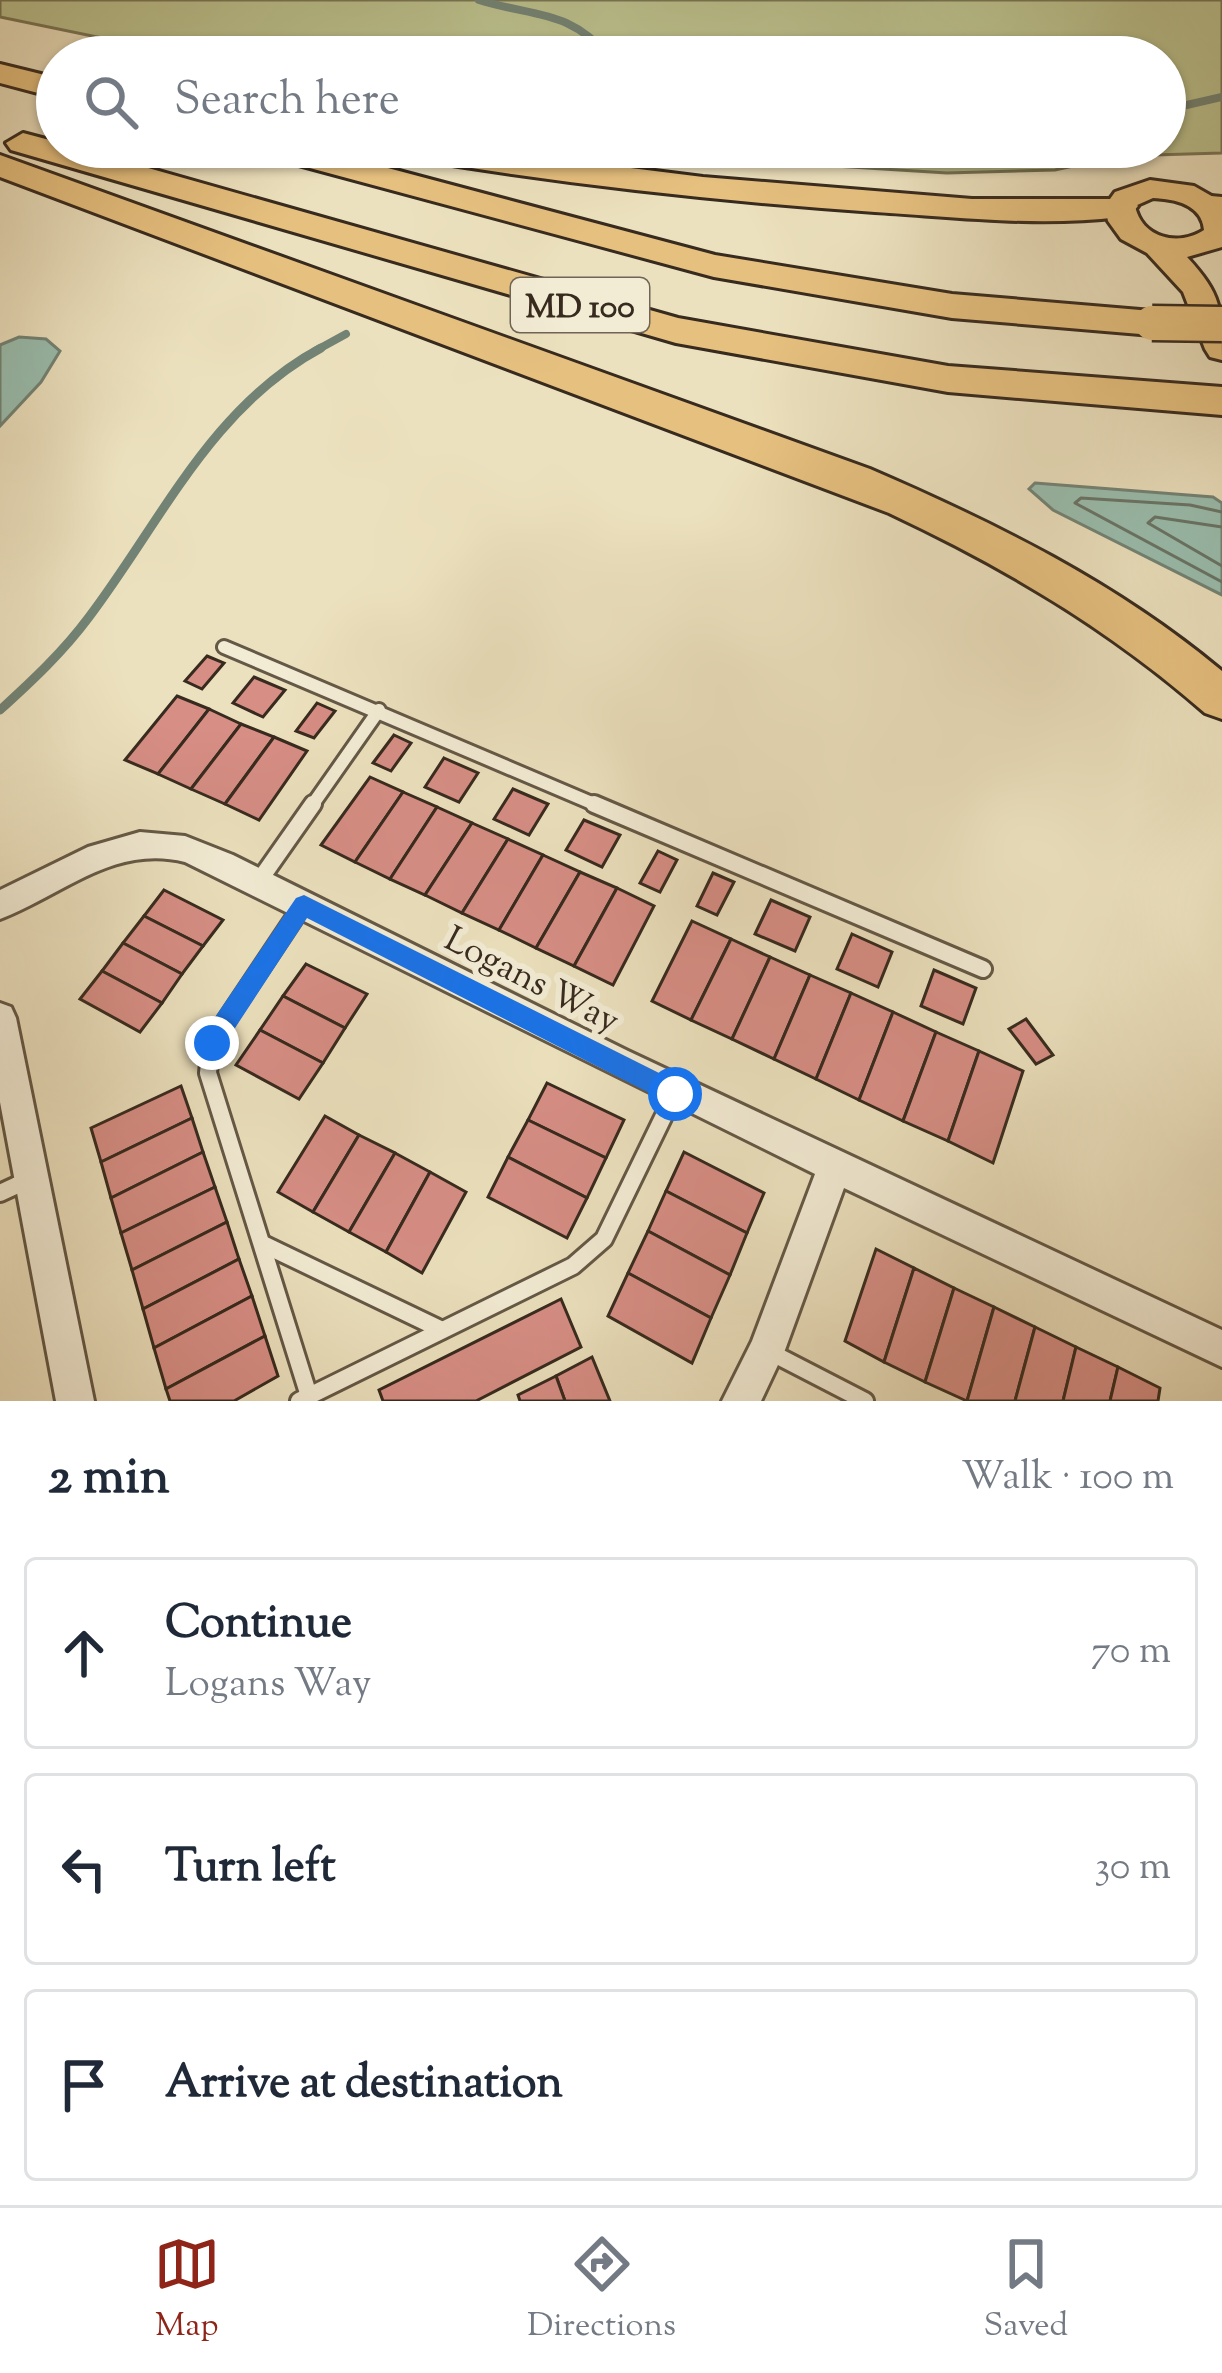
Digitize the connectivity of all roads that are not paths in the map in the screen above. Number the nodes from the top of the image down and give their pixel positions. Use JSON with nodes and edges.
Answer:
{"nodes":[{"id":1,"x":0,"y":68,"type":"edge"},
{"id":2,"x":36,"y":73,"type":"edge"},
{"id":3,"x":36,"y":81,"type":"edge"},
{"id":4,"x":0,"y":136,"type":"edge"},
{"id":5,"x":36,"y":146,"type":"edge"},
{"id":6,"x":0,"y":165,"type":"edge"},
{"id":7,"x":112,"y":168,"type":"edge"},
{"id":8,"x":348,"y":168,"type":"edge"},
{"id":9,"x":542,"y":168,"type":"edge"},
{"id":10,"x":1120,"y":206,"type":"junction"},
{"id":11,"x":1216,"y":207,"type":"edge"},
{"id":12,"x":1156,"y":244,"type":"junction"},
{"id":13,"x":1198,"y":247,"type":"junction"},
{"id":14,"x":1198,"y":288,"type":"junction"},
{"id":15,"x":1222,"y":324,"type":"edge"},
{"id":16,"x":1222,"y":349,"type":"edge"},
{"id":17,"x":1222,"y":401,"type":"edge"},
{"id":18,"x":224,"y":647,"type":"dead end"},
{"id":19,"x":1222,"y":699,"type":"edge"},
{"id":20,"x":379,"y":710,"type":"junction"},
{"id":21,"x":259,"y":881,"type":"junction"},
{"id":22,"x":0,"y":905,"type":"edge"},
{"id":23,"x":304,"y":905,"type":"junction"},
{"id":24,"x":983,"y":969,"type":"dead end"},
{"id":25,"x":0,"y":1018,"type":"edge"},
{"id":26,"x":675,"y":1094,"type":"junction"},
{"id":27,"x":836,"y":1163,"type":"junction"},
{"id":28,"x":16,"y":1185,"type":"edge"},
{"id":29,"x":265,"y":1245,"type":"junction"},
{"id":30,"x":442,"y":1330,"type":"junction"},
{"id":31,"x":1222,"y":1349,"type":"edge"},
{"id":32,"x":767,"y":1350,"type":"junction"},
{"id":33,"x":304,"y":1399,"type":"edge"},
{"id":34,"x":75,"y":1401,"type":"edge"},
{"id":35,"x":740,"y":1401,"type":"edge"},
{"id":36,"x":865,"y":1401,"type":"edge"}],
"edges":[{"from":1,"to":2,"type":"highway"},
{"from":1,"to":3,"type":"highway"},
{"from":4,"to":5,"type":"highway","number":"MD 100"},
{"from":6,"to":19,"type":"highway"},
{"from":7,"to":17,"type":"highway","number":"MD 100"},
{"from":8,"to":15,"type":"highway","number":"MD 100","bridge":true},
{"from":9,"to":10,"type":"highway"},
{"from":10,"to":11,"type":"main road"},
{"from":10,"to":12,"type":"main road"},
{"from":11,"to":13,"type":"main road"},
{"from":12,"to":13,"type":"main road"},
{"from":12,"to":14,"type":"main road"},
{"from":13,"to":14,"type":"main road"},
{"from":14,"to":16,"type":"main road"},
{"from":18,"to":20,"type":"lane"},
{"from":20,"to":21,"type":"lane"},
{"from":20,"to":24,"type":"lane"},
{"from":21,"to":22,"type":"street","name":"Logans Way"},
{"from":21,"to":23,"type":"street","name":"Logans Way"},
{"from":23,"to":26,"type":"street","name":"Logans Way"},
{"from":23,"to":29,"type":"lane"},
{"from":25,"to":28,"type":"street"},
{"from":26,"to":27,"type":"street","name":"Logans Way"},
{"from":26,"to":30,"type":"lane"},
{"from":27,"to":31,"type":"street","name":"Logans Way"},
{"from":27,"to":32,"type":"street"},
{"from":28,"to":34,"type":"street"},
{"from":29,"to":30,"type":"lane"},
{"from":29,"to":33,"type":"lane"},
{"from":30,"to":33,"type":"lane"},
{"from":32,"to":35,"type":"street"},
{"from":32,"to":36,"type":"lane"}]}
